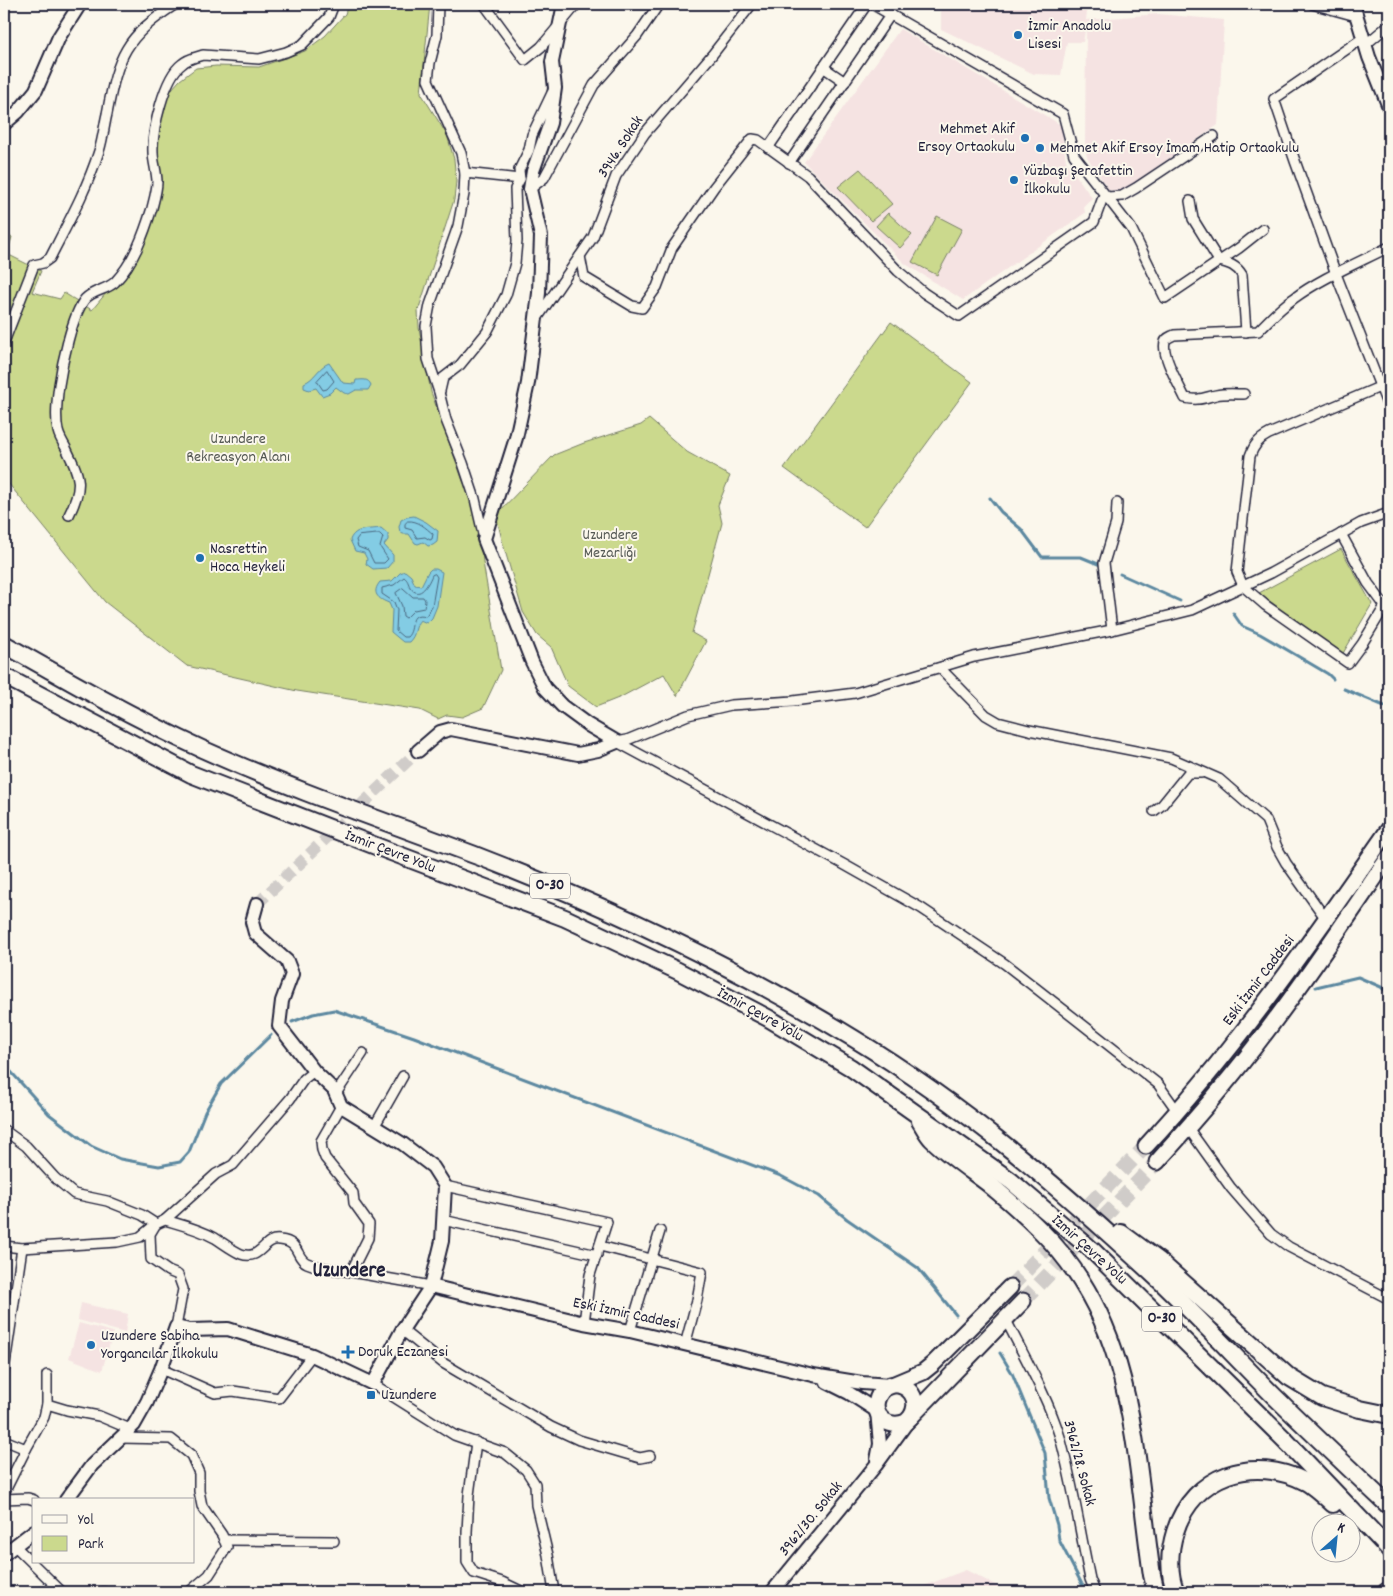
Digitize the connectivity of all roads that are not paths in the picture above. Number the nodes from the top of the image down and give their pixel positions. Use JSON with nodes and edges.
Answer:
{"nodes":[{"id":1,"x":80,"y":4,"type":"edge"},
{"id":2,"x":176,"y":4,"type":"edge"},
{"id":3,"x":334,"y":4,"type":"edge"},
{"id":4,"x":438,"y":4,"type":"edge"},
{"id":5,"x":484,"y":4,"type":"edge"},
{"id":6,"x":564,"y":4,"type":"edge"},
{"id":7,"x":577,"y":4,"type":"edge"},
{"id":8,"x":660,"y":4,"type":"edge"},
{"id":9,"x":752,"y":4,"type":"edge"},
{"id":10,"x":867,"y":4,"type":"edge"},
{"id":11,"x":872,"y":4,"type":"edge"},
{"id":12,"x":1312,"y":4,"type":"edge"},
{"id":13,"x":1354,"y":10,"type":"edge"},
{"id":14,"x":891,"y":14,"type":"junction"},
{"id":15,"x":1389,"y":25,"type":"edge"},
{"id":16,"x":559,"y":26,"type":"junction"},
{"id":17,"x":1364,"y":42,"type":"junction"},
{"id":18,"x":824,"y":67,"type":"junction"},
{"id":19,"x":845,"y":82,"type":"junction"},
{"id":20,"x":555,"y":88,"type":"junction"},
{"id":21,"x":1389,"y":107,"type":"edge"},
{"id":22,"x":4,"y":124,"type":"edge"},
{"id":23,"x":1214,"y":136,"type":"dead end"},
{"id":24,"x":768,"y":148,"type":"junction"},
{"id":25,"x":789,"y":163,"type":"junction"},
{"id":26,"x":465,"y":173,"type":"junction"},
{"id":27,"x":520,"y":179,"type":"junction"},
{"id":28,"x":530,"y":189,"type":"junction"},
{"id":29,"x":1107,"y":197,"type":"junction"},
{"id":30,"x":1190,"y":201,"type":"dead end"},
{"id":31,"x":1263,"y":229,"type":"dead end"},
{"id":32,"x":1389,"y":247,"type":"edge"},
{"id":33,"x":580,"y":256,"type":"junction"},
{"id":34,"x":1219,"y":261,"type":"junction"},
{"id":35,"x":1336,"y":274,"type":"junction"},
{"id":36,"x":536,"y":319,"type":"junction"},
{"id":37,"x":1246,"y":332,"type":"junction"},
{"id":38,"x":4,"y":342,"type":"edge"},
{"id":39,"x":1386,"y":385,"type":"edge"},
{"id":40,"x":439,"y":392,"type":"junction"},
{"id":41,"x":1244,"y":394,"type":"dead end"},
{"id":42,"x":1389,"y":409,"type":"edge"},
{"id":43,"x":1116,"y":503,"type":"dead end"},
{"id":44,"x":1389,"y":513,"type":"edge"},
{"id":45,"x":69,"y":515,"type":"dead end"},
{"id":46,"x":1341,"y":534,"type":"junction"},
{"id":47,"x":484,"y":539,"type":"junction"},
{"id":48,"x":1243,"y":586,"type":"junction"},
{"id":49,"x":1387,"y":605,"type":"edge"},
{"id":50,"x":1112,"y":630,"type":"junction"},
{"id":51,"x":4,"y":644,"type":"edge"},
{"id":52,"x":940,"y":668,"type":"junction"},
{"id":53,"x":4,"y":676,"type":"edge"},
{"id":54,"x":617,"y":742,"type":"junction"},
{"id":55,"x":418,"y":751,"type":"tunnel mouth"},
{"id":56,"x":1204,"y":773,"type":"junction"},
{"id":57,"x":1154,"y":812,"type":"dead end"},
{"id":58,"x":1389,"y":829,"type":"edge"},
{"id":59,"x":1389,"y":857,"type":"edge"},
{"id":60,"x":257,"y":904,"type":"tunnel mouth"},
{"id":61,"x":1326,"y":919,"type":"junction"},
{"id":62,"x":363,"y":1053,"type":"dead end"},
{"id":63,"x":314,"y":1072,"type":"junction"},
{"id":64,"x":403,"y":1076,"type":"dead end"},
{"id":65,"x":338,"y":1101,"type":"junction"},
{"id":66,"x":914,"y":1112,"type":"junction"},
{"id":67,"x":1178,"y":1112,"type":"junction"},
{"id":68,"x":374,"y":1127,"type":"junction"},
{"id":69,"x":1188,"y":1128,"type":"junction"},
{"id":70,"x":4,"y":1130,"type":"edge"},
{"id":71,"x":1146,"y":1146,"type":"tunnel mouth"},
{"id":72,"x":1157,"y":1162,"type":"tunnel mouth"},
{"id":73,"x":444,"y":1186,"type":"junction"},
{"id":74,"x":1062,"y":1192,"type":"junction"},
{"id":75,"x":443,"y":1220,"type":"junction"},
{"id":76,"x":160,"y":1222,"type":"junction"},
{"id":77,"x":660,"y":1231,"type":"dead end"},
{"id":78,"x":4,"y":1246,"type":"edge"},
{"id":79,"x":22,"y":1248,"type":"junction"},
{"id":80,"x":598,"y":1250,"type":"junction"},
{"id":81,"x":652,"y":1259,"type":"junction"},
{"id":82,"x":350,"y":1272,"type":"junction"},
{"id":83,"x":431,"y":1286,"type":"junction"},
{"id":84,"x":1010,"y":1287,"type":"tunnel mouth"},
{"id":85,"x":1389,"y":1299,"type":"edge"},
{"id":86,"x":1023,"y":1301,"type":"tunnel mouth"},
{"id":87,"x":1006,"y":1320,"type":"junction"},
{"id":88,"x":7,"y":1323,"type":"edge"},
{"id":89,"x":584,"y":1323,"type":"junction"},
{"id":90,"x":176,"y":1327,"type":"junction"},
{"id":91,"x":402,"y":1330,"type":"junction"},
{"id":92,"x":630,"y":1331,"type":"junction"},
{"id":93,"x":685,"y":1345,"type":"junction"},
{"id":94,"x":312,"y":1355,"type":"junction"},
{"id":95,"x":161,"y":1370,"type":"junction"},
{"id":96,"x":4,"y":1371,"type":"edge"},
{"id":97,"x":47,"y":1375,"type":"dead end"},
{"id":98,"x":813,"y":1376,"type":"junction"},
{"id":99,"x":374,"y":1384,"type":"junction"},
{"id":100,"x":890,"y":1385,"type":"junction"},
{"id":101,"x":47,"y":1404,"type":"junction"},
{"id":102,"x":877,"y":1411,"type":"junction"},
{"id":103,"x":1389,"y":1415,"type":"edge"},
{"id":104,"x":911,"y":1417,"type":"junction"},
{"id":105,"x":125,"y":1434,"type":"junction"},
{"id":106,"x":4,"y":1440,"type":"edge"},
{"id":107,"x":476,"y":1442,"type":"junction"},
{"id":108,"x":26,"y":1449,"type":"junction"},
{"id":109,"x":650,"y":1456,"type":"dead end"},
{"id":110,"x":876,"y":1465,"type":"junction"},
{"id":111,"x":4,"y":1493,"type":"edge"},
{"id":112,"x":67,"y":1498,"type":"edge"},
{"id":113,"x":4,"y":1499,"type":"edge"},
{"id":114,"x":32,"y":1499,"type":"edge"},
{"id":115,"x":1389,"y":1506,"type":"edge"},
{"id":116,"x":32,"y":1533,"type":"edge"},
{"id":117,"x":224,"y":1540,"type":"junction"},
{"id":118,"x":334,"y":1541,"type":"dead end"},
{"id":119,"x":15,"y":1546,"type":"junction"},
{"id":120,"x":1389,"y":1549,"type":"edge"},
{"id":121,"x":4,"y":1554,"type":"edge"},
{"id":122,"x":1389,"y":1555,"type":"edge"},
{"id":123,"x":32,"y":1563,"type":"edge"},
{"id":124,"x":33,"y":1564,"type":"edge"},
{"id":125,"x":1389,"y":1590,"type":"edge"},
{"id":126,"x":189,"y":1591,"type":"edge"},
{"id":127,"x":62,"y":1592,"type":"edge"},
{"id":128,"x":523,"y":1592,"type":"edge"},
{"id":129,"x":554,"y":1592,"type":"edge"},
{"id":130,"x":772,"y":1592,"type":"edge"},
{"id":131,"x":1096,"y":1592,"type":"edge"},
{"id":132,"x":1156,"y":1592,"type":"edge"},
{"id":133,"x":1176,"y":1592,"type":"edge"},
{"id":134,"x":1386,"y":1592,"type":"edge"}],
"edges":[{"from":1,"to":22,"type":"street"},
{"from":2,"to":38,"type":"street"},
{"from":3,"to":45,"type":"street"},
{"from":4,"to":26,"type":"street"},
{"from":5,"to":16,"type":"street"},
{"from":6,"to":16,"type":"street"},
{"from":7,"to":16,"type":"street"},
{"from":8,"to":28,"type":"street"},
{"from":9,"to":33,"type":"street","name":"3946. Sokak"},
{"from":10,"to":18,"type":"street"},
{"from":11,"to":14,"type":"street"},
{"from":12,"to":13,"type":"street"},
{"from":13,"to":17,"type":"street"},
{"from":14,"to":19,"type":"street"},
{"from":14,"to":29,"type":"street"},
{"from":15,"to":17,"type":"street"},
{"from":16,"to":20,"type":"street"},
{"from":17,"to":21,"type":"street"},
{"from":17,"to":35,"type":"street"},
{"from":18,"to":19,"type":"street"},
{"from":18,"to":24,"type":"street"},
{"from":19,"to":25,"type":"street"},
{"from":20,"to":27,"type":"street"},
{"from":20,"to":28,"type":"street"},
{"from":23,"to":29,"type":"street"},
{"from":24,"to":25,"type":"street"},
{"from":24,"to":33,"type":"street"},
{"from":25,"to":29,"type":"street"},
{"from":26,"to":27,"type":"street"},
{"from":26,"to":40,"type":"street"},
{"from":27,"to":40,"type":"street"},
{"from":28,"to":36,"type":"street"},
{"from":29,"to":34,"type":"street"},
{"from":30,"to":34,"type":"street"},
{"from":31,"to":34,"type":"street"},
{"from":32,"to":35,"type":"street"},
{"from":33,"to":36,"type":"street","name":"3946. Sokak"},
{"from":34,"to":37,"type":"street"},
{"from":35,"to":37,"type":"street"},
{"from":35,"to":39,"type":"street"},
{"from":36,"to":47,"type":"street"},
{"from":37,"to":41,"type":"street"},
{"from":39,"to":42,"type":"street"},
{"from":39,"to":48,"type":"street"},
{"from":40,"to":47,"type":"street"},
{"from":43,"to":50,"type":"street"},
{"from":44,"to":46,"type":"street"},
{"from":46,"to":48,"type":"street"},
{"from":46,"to":49,"type":"street"},
{"from":47,"to":54,"type":"street"},
{"from":48,"to":49,"type":"street"},
{"from":48,"to":50,"type":"street"},
{"from":50,"to":52,"type":"street"},
{"from":51,"to":74,"type":"highway","name":"İzmir Çevre Yolu","number":"O-30"},
{"from":52,"to":54,"type":"street"},
{"from":52,"to":56,"type":"street"},
{"from":53,"to":66,"type":"highway","name":"İzmir Çevre Yolu","number":"O-30"},
{"from":54,"to":55,"type":"street"},
{"from":54,"to":67,"type":"street"},
{"from":56,"to":57,"type":"street"},
{"from":56,"to":61,"type":"street"},
{"from":58,"to":61,"type":"main road","name":"Eski İzmir Caddesi"},
{"from":59,"to":69,"type":"main road"},
{"from":60,"to":63,"type":"street"},
{"from":61,"to":67,"type":"main road","name":"Eski İzmir Caddesi"},
{"from":62,"to":65,"type":"street"},
{"from":63,"to":65,"type":"street"},
{"from":63,"to":76,"type":"street"},
{"from":64,"to":68,"type":"street"},
{"from":65,"to":68,"type":"street"},
{"from":65,"to":82,"type":"street"},
{"from":66,"to":120,"type":"highway","name":"İzmir Çevre Yolu","number":"O-30"},
{"from":66,"to":132,"type":"highway"},
{"from":67,"to":71,"type":"main road","name":"Eski İzmir Caddesi"},
{"from":68,"to":73,"type":"street"},
{"from":69,"to":72,"type":"main road"},
{"from":69,"to":85,"type":"street"},
{"from":70,"to":76,"type":"street"},
{"from":73,"to":75,"type":"street"},
{"from":73,"to":80,"type":"street"},
{"from":74,"to":103,"type":"highway"},
{"from":74,"to":115,"type":"highway","name":"İzmir Çevre Yolu","number":"O-30"},
{"from":75,"to":80,"type":"street"},
{"from":75,"to":83,"type":"street"},
{"from":76,"to":79,"type":"street"},
{"from":76,"to":82,"type":"street"},
{"from":76,"to":90,"type":"street"},
{"from":77,"to":81,"type":"street"},
{"from":78,"to":79,"type":"street"},
{"from":79,"to":88,"type":"street"},
{"from":80,"to":81,"type":"street"},
{"from":80,"to":89,"type":"street"},
{"from":81,"to":92,"type":"street"},
{"from":81,"to":93,"type":"street"},
{"from":82,"to":83,"type":"street"},
{"from":83,"to":89,"type":"street","name":"Eski İzmir Caddesi"},
{"from":83,"to":91,"type":"street"},
{"from":84,"to":100,"type":"main road"},
{"from":86,"to":87,"type":"main road"},
{"from":87,"to":104,"type":"main road"},
{"from":87,"to":131,"type":"street","name":"3962/28. Sokak"},
{"from":88,"to":96,"type":"street"},
{"from":89,"to":92,"type":"street","name":"Eski İzmir Caddesi"},
{"from":90,"to":94,"type":"street"},
{"from":90,"to":95,"type":"street"},
{"from":91,"to":99,"type":"street"},
{"from":91,"to":109,"type":"street"},
{"from":92,"to":93,"type":"street","name":"Eski İzmir Caddesi"},
{"from":93,"to":98,"type":"street","name":"Eski İzmir Caddesi"},
{"from":94,"to":95,"type":"street"},
{"from":94,"to":99,"type":"street"},
{"from":95,"to":105,"type":"street"},
{"from":97,"to":101,"type":"street"},
{"from":98,"to":100,"type":"street","name":"Eski İzmir Caddesi"},
{"from":98,"to":102,"type":"street","name":"Eski İzmir Caddesi"},
{"from":99,"to":107,"type":"street"},
{"from":100,"to":102,"type":"main road"},
{"from":100,"to":104,"type":"main road"},
{"from":101,"to":105,"type":"street"},
{"from":101,"to":108,"type":"street"},
{"from":102,"to":104,"type":"main road"},
{"from":102,"to":110,"type":"street"},
{"from":104,"to":110,"type":"street","name":"3962/30. Sokak"},
{"from":105,"to":112,"type":"street"},
{"from":105,"to":117,"type":"street"},
{"from":106,"to":108,"type":"street"},
{"from":107,"to":128,"type":"street"},
{"from":107,"to":129,"type":"street"},
{"from":108,"to":111,"type":"street"},
{"from":110,"to":130,"type":"street","name":"3962/30. Sokak"},
{"from":113,"to":114,"type":"street"},
{"from":116,"to":119,"type":"street"},
{"from":117,"to":118,"type":"street"},
{"from":117,"to":126,"type":"street"},
{"from":119,"to":121,"type":"street"},
{"from":119,"to":123,"type":"street"},
{"from":122,"to":133,"type":"highway"},
{"from":124,"to":127,"type":"street"},
{"from":125,"to":134,"type":"highway"}]}
